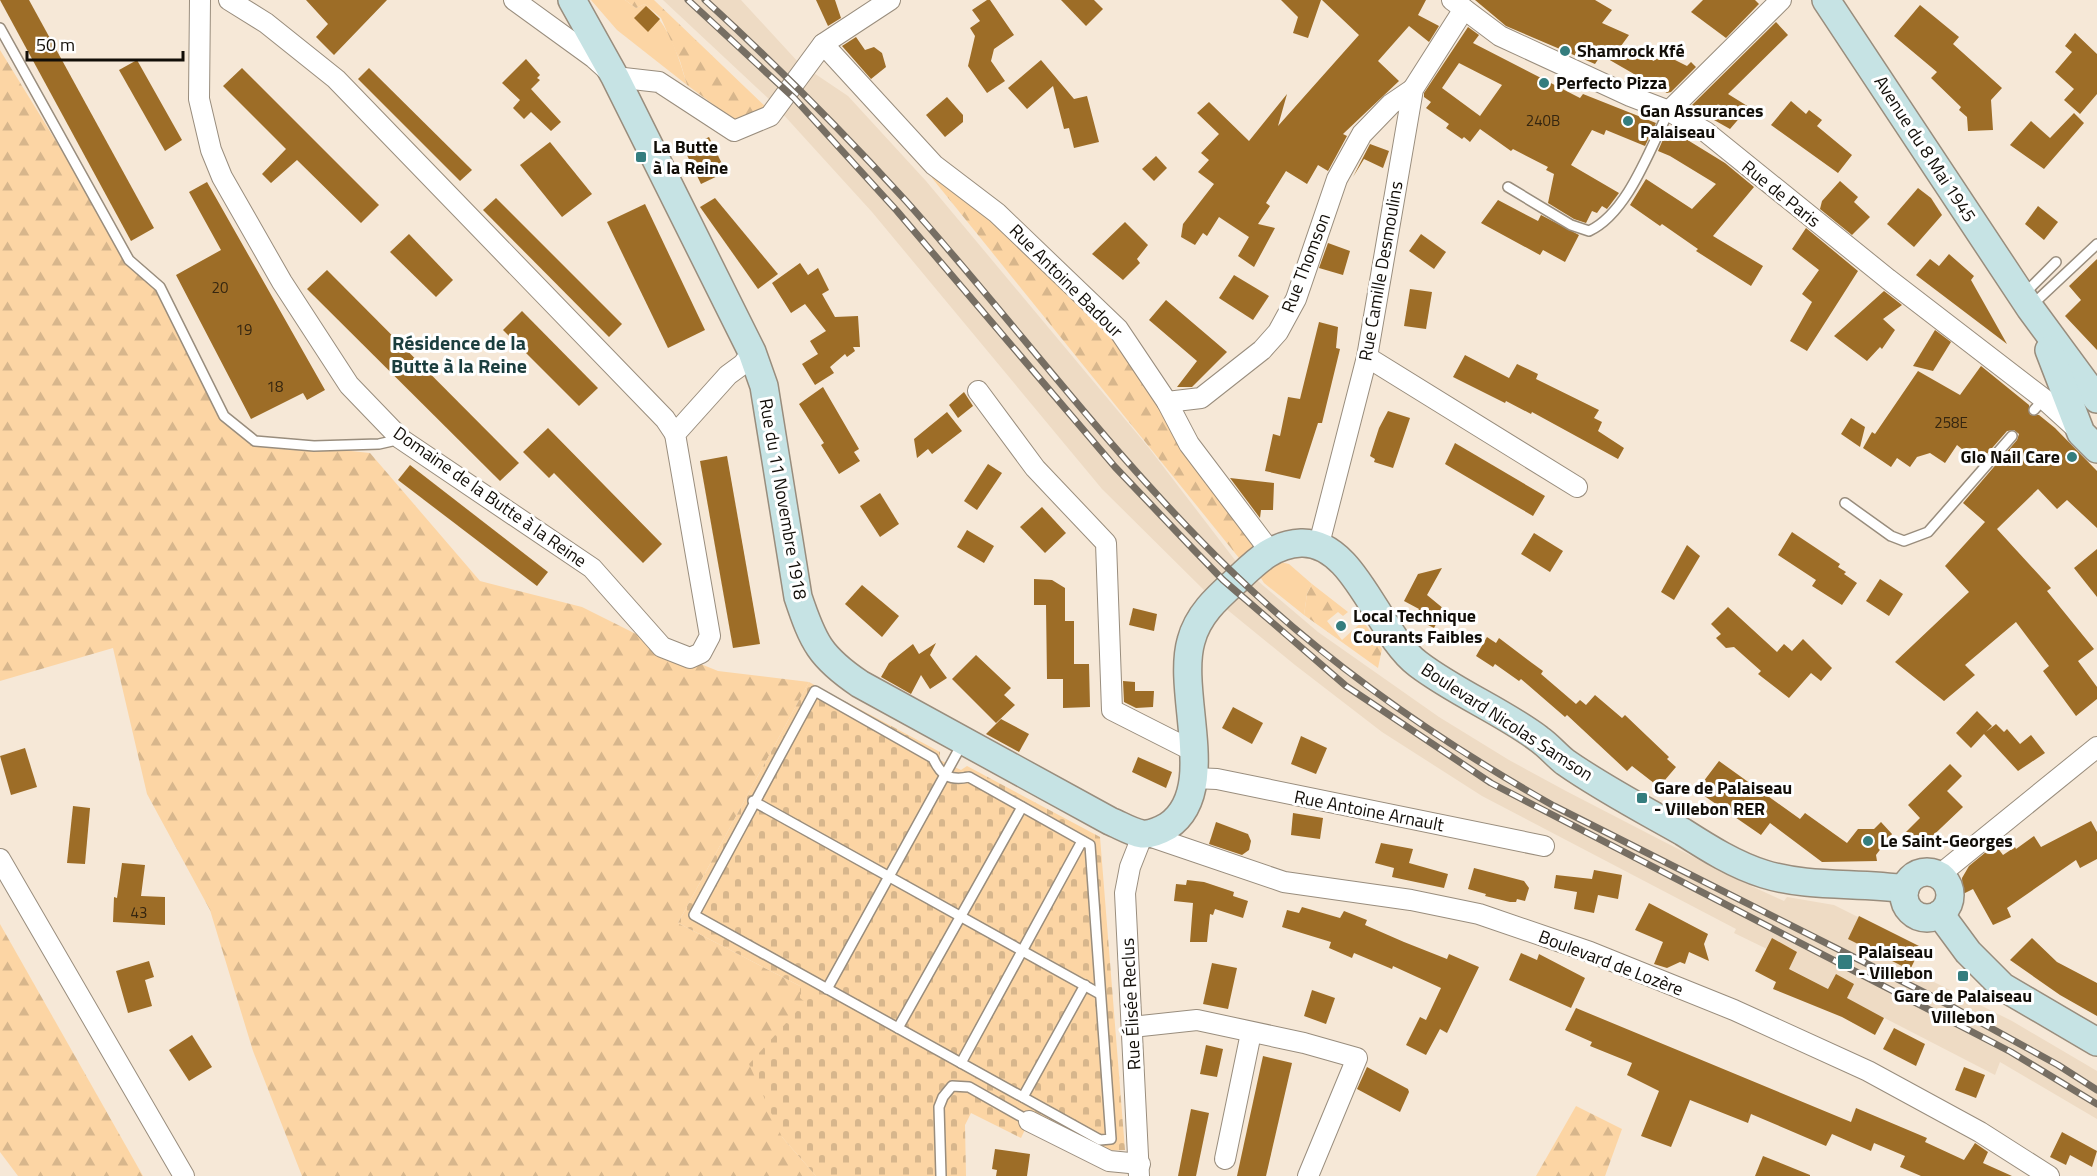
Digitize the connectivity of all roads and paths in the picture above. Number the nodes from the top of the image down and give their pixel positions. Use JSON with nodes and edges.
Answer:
{"nodes":[{"id":1,"x":200,"y":0,"type":"edge"},
{"id":2,"x":229,"y":0,"type":"edge"},
{"id":3,"x":514,"y":0,"type":"edge"},
{"id":4,"x":572,"y":0,"type":"edge"},
{"id":5,"x":1781,"y":0,"type":"edge"},
{"id":6,"x":1826,"y":0,"type":"edge"},
{"id":7,"x":878,"y":3,"type":"edge"},
{"id":8,"x":1458,"y":4,"type":"edge"},
{"id":9,"x":0,"y":28,"type":"edge"},
{"id":10,"x":823,"y":44,"type":"junction"},
{"id":11,"x":615,"y":77,"type":"junction"},
{"id":12,"x":1413,"y":89,"type":"junction"},
{"id":13,"x":1669,"y":111,"type":"junction"},
{"id":14,"x":1508,"y":187,"type":"dead end"},
{"id":15,"x":2097,"y":244,"type":"edge"},
{"id":16,"x":2056,"y":262,"type":"dead end"},
{"id":17,"x":2028,"y":305,"type":"junction"},
{"id":18,"x":752,"y":352,"type":"junction"},
{"id":19,"x":1367,"y":357,"type":"junction"},
{"id":20,"x":978,"y":391,"type":"dead end"},
{"id":21,"x":2096,"y":395,"type":"edge"},
{"id":22,"x":1167,"y":402,"type":"junction"},
{"id":23,"x":675,"y":434,"type":"junction"},
{"id":24,"x":2012,"y":436,"type":"dead end"},
{"id":25,"x":401,"y":440,"type":"junction"},
{"id":26,"x":2089,"y":441,"type":"edge"},
{"id":27,"x":1577,"y":487,"type":"dead end"},
{"id":28,"x":1845,"y":503,"type":"dead end"},
{"id":29,"x":1319,"y":544,"type":"junction"},
{"id":30,"x":1270,"y":551,"type":"junction"},
{"id":31,"x":963,"y":742,"type":"junction"},
{"id":32,"x":2097,"y":747,"type":"edge"},
{"id":33,"x":1193,"y":751,"type":"junction"},
{"id":34,"x":945,"y":776,"type":"junction"},
{"id":35,"x":1194,"y":778,"type":"junction"},
{"id":36,"x":753,"y":801,"type":"junction"},
{"id":37,"x":1022,"y":807,"type":"junction"},
{"id":38,"x":1143,"y":834,"type":"junction"},
{"id":39,"x":1082,"y":841,"type":"junction"},
{"id":40,"x":1544,"y":846,"type":"dead end"},
{"id":41,"x":0,"y":859,"type":"edge"},
{"id":42,"x":1938,"y":876,"type":"junction"},
{"id":43,"x":890,"y":877,"type":"junction"},
{"id":44,"x":1905,"y":889,"type":"junction"},
{"id":45,"x":1940,"y":914,"type":"junction"},
{"id":46,"x":961,"y":916,"type":"junction"},
{"id":47,"x":1023,"y":950,"type":"junction"},
{"id":48,"x":1085,"y":985,"type":"junction"},
{"id":49,"x":827,"y":989,"type":"junction"},
{"id":50,"x":1100,"y":993,"type":"junction"},
{"id":51,"x":1132,"y":1027,"type":"junction"},
{"id":52,"x":898,"y":1028,"type":"junction"},
{"id":53,"x":1251,"y":1033,"type":"junction"},
{"id":54,"x":2097,"y":1042,"type":"edge"},
{"id":55,"x":961,"y":1063,"type":"junction"},
{"id":56,"x":1023,"y":1097,"type":"junction"},
{"id":57,"x":1029,"y":1121,"type":"joint"},
{"id":58,"x":1225,"y":1159,"type":"dead end"},
{"id":59,"x":1139,"y":1170,"type":"edge"},
{"id":60,"x":184,"y":1176,"type":"edge"},
{"id":61,"x":940,"y":1176,"type":"edge"},
{"id":62,"x":1308,"y":1176,"type":"edge"},
{"id":63,"x":2049,"y":1176,"type":"edge"}],
"edges":[{"from":1,"to":25,"type":"street","name":"Domaine de la Butte à la Reine"},
{"from":2,"to":23,"type":"street","name":"Domaine de la Butte à la Reine"},
{"from":3,"to":11,"type":"street"},
{"from":4,"to":11,"type":"street","name":"Rue du 11 Novembre 1918"},
{"from":5,"to":13,"type":"street"},
{"from":6,"to":17,"type":"street","name":"Avenue du 8 Mai 1945"},
{"from":7,"to":10,"type":"street"},
{"from":8,"to":12,"type":"street","name":"Rue Camille Desmoulins"},
{"from":8,"to":13,"type":"street","name":"Rue de Paris"},
{"from":9,"to":25,"type":"lane"},
{"from":10,"to":11,"type":"street"},
{"from":10,"to":22,"type":"street","name":"Rue Antoine Badour"},
{"from":11,"to":18,"type":"street","name":"Rue du 11 Novembre 1918"},
{"from":12,"to":19,"type":"street","name":"Rue Camille Desmoulins"},
{"from":12,"to":22,"type":"street","name":"Rue Thomson"},
{"from":13,"to":14,"type":"lane"},
{"from":13,"to":26,"type":"street","name":"Rue de Paris"},
{"from":15,"to":17,"type":"lane"},
{"from":16,"to":17,"type":"lane"},
{"from":17,"to":21,"type":"street"},
{"from":17,"to":26,"type":"street","name":"Rue de Paris"},
{"from":18,"to":23,"type":"street"},
{"from":18,"to":31,"type":"street","name":"Rue du 11 Novembre 1918"},
{"from":19,"to":27,"type":"street"},
{"from":19,"to":29,"type":"street","name":"Rue Camille Desmoulins"},
{"from":20,"to":33,"type":"street"},
{"from":22,"to":30,"type":"street","name":"Rue Antoine Badour"},
{"from":23,"to":25,"type":"street","name":"Domaine de la Butte à la Reine"},
{"from":24,"to":28,"type":"lane"},
{"from":29,"to":30,"type":"street"},
{"from":29,"to":44,"type":"street","name":"Boulevard Nicolas Samson"},
{"from":30,"to":33,"type":"street"},
{"from":31,"to":34,"type":"lane"},
{"from":31,"to":38,"type":"street","name":"Rue du 11 Novembre 1918"},
{"from":32,"to":42,"type":"street"},
{"from":33,"to":35,"type":"street"},
{"from":34,"to":36,"type":"lane"},
{"from":34,"to":37,"type":"lane"},
{"from":34,"to":43,"type":"lane"},
{"from":35,"to":38,"type":"street"},
{"from":35,"to":40,"type":"street","name":"Rue Antoine Arnault"},
{"from":36,"to":43,"type":"lane"},
{"from":36,"to":49,"type":"lane"},
{"from":37,"to":39,"type":"lane"},
{"from":37,"to":46,"type":"lane"},
{"from":38,"to":51,"type":"street","name":"Rue Élisée Reclus"},
{"from":38,"to":63,"type":"street","name":"Boulevard de Lozère"},
{"from":39,"to":47,"type":"lane"},
{"from":39,"to":50,"type":"lane"},
{"from":41,"to":60,"type":"street"},
{"from":42,"to":44,"type":"street"},
{"from":42,"to":45,"type":"street"},
{"from":43,"to":46,"type":"lane"},
{"from":43,"to":49,"type":"lane"},
{"from":44,"to":45,"type":"street"},
{"from":45,"to":54,"type":"street"},
{"from":46,"to":47,"type":"lane"},
{"from":46,"to":52,"type":"lane"},
{"from":47,"to":48,"type":"lane"},
{"from":47,"to":55,"type":"lane"},
{"from":48,"to":50,"type":"lane"},
{"from":48,"to":56,"type":"lane"},
{"from":49,"to":52,"type":"lane"},
{"from":50,"to":56,"type":"lane"},
{"from":51,"to":53,"type":"street"},
{"from":51,"to":59,"type":"street","name":"Rue Élisée Reclus"},
{"from":52,"to":55,"type":"lane"},
{"from":53,"to":58,"type":"street"},
{"from":53,"to":62,"type":"street"},
{"from":55,"to":56,"type":"lane"},
{"from":57,"to":59,"type":"street"},
{"from":57,"to":61,"type":"lane"}]}
